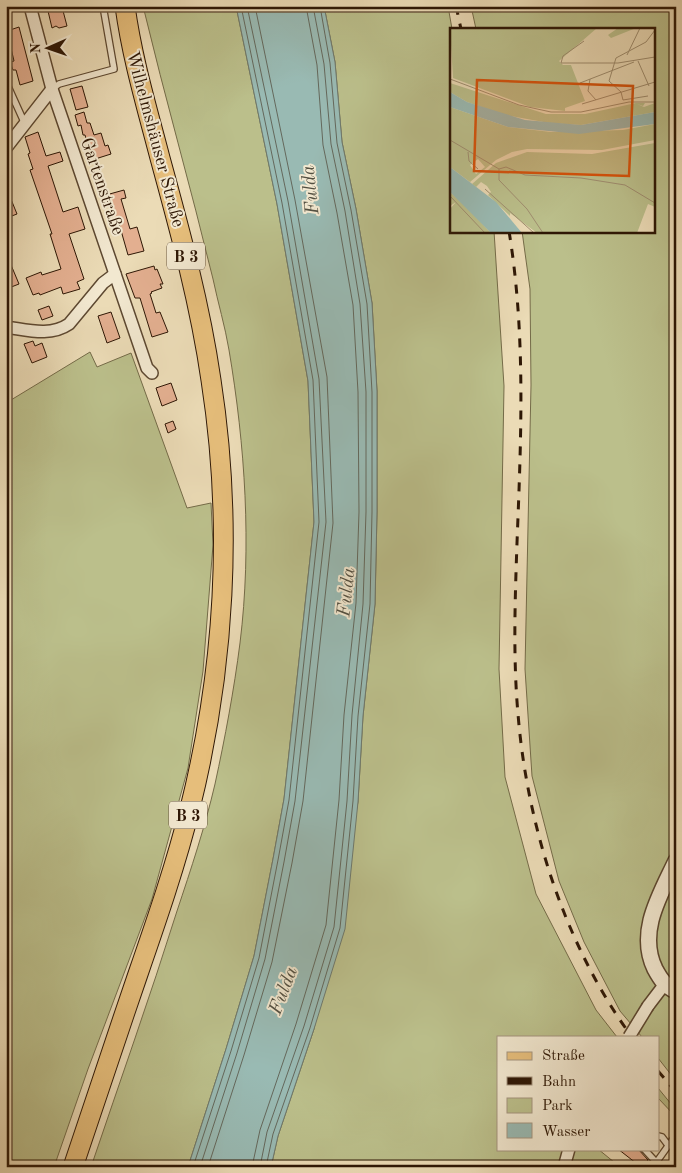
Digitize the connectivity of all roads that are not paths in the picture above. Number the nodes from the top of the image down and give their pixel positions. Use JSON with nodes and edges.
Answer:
{"nodes":[{"id":1,"x":30,"y":6,"type":"edge"},
{"id":2,"x":103,"y":6,"type":"edge"},
{"id":3,"x":125,"y":6,"type":"edge"},
{"id":4,"x":6,"y":82,"type":"edge"},
{"id":5,"x":52,"y":88,"type":"junction"},
{"id":6,"x":24,"y":124,"type":"junction"},
{"id":7,"x":6,"y":148,"type":"edge"},
{"id":8,"x":115,"y":274,"type":"junction"},
{"id":9,"x":6,"y":327,"type":"edge"},
{"id":10,"x":152,"y":373,"type":"dead end"},
{"id":11,"x":676,"y":862,"type":"edge"},
{"id":12,"x":670,"y":988,"type":"edge"},
{"id":13,"x":630,"y":1036,"type":"edge"},
{"id":14,"x":660,"y":1136,"type":"edge"},
{"id":15,"x":673,"y":1139,"type":"dead end"},
{"id":16,"x":668,"y":1145,"type":"junction"},
{"id":17,"x":569,"y":1150,"type":"edge"},
{"id":18,"x":645,"y":1150,"type":"edge"},
{"id":19,"x":654,"y":1164,"type":"edge"},
{"id":20,"x":73,"y":1167,"type":"edge"},
{"id":21,"x":564,"y":1167,"type":"edge"}],
"edges":[{"from":1,"to":5,"type":"street","name":"Gartenstraße"},
{"from":2,"to":5,"type":"lane","name":"Wilhelmshäuser Straße"},
{"from":3,"to":20,"type":"main road","name":"Wilhelmshäuser Straße","number":"B 3"},
{"from":4,"to":6,"type":"lane"},
{"from":5,"to":6,"type":"street"},
{"from":5,"to":8,"type":"street","name":"Gartenstraße"},
{"from":6,"to":7,"type":"street"},
{"from":8,"to":9,"type":"street"},
{"from":8,"to":10,"type":"street","name":"Gartenstraße"},
{"from":11,"to":12,"type":"street"},
{"from":12,"to":13,"type":"street","bridge":true},
{"from":14,"to":16,"type":"lane"},
{"from":15,"to":16,"type":"lane"},
{"from":16,"to":19,"type":"lane"},
{"from":17,"to":21,"type":"street"},
{"from":18,"to":19,"type":"lane"}]}
